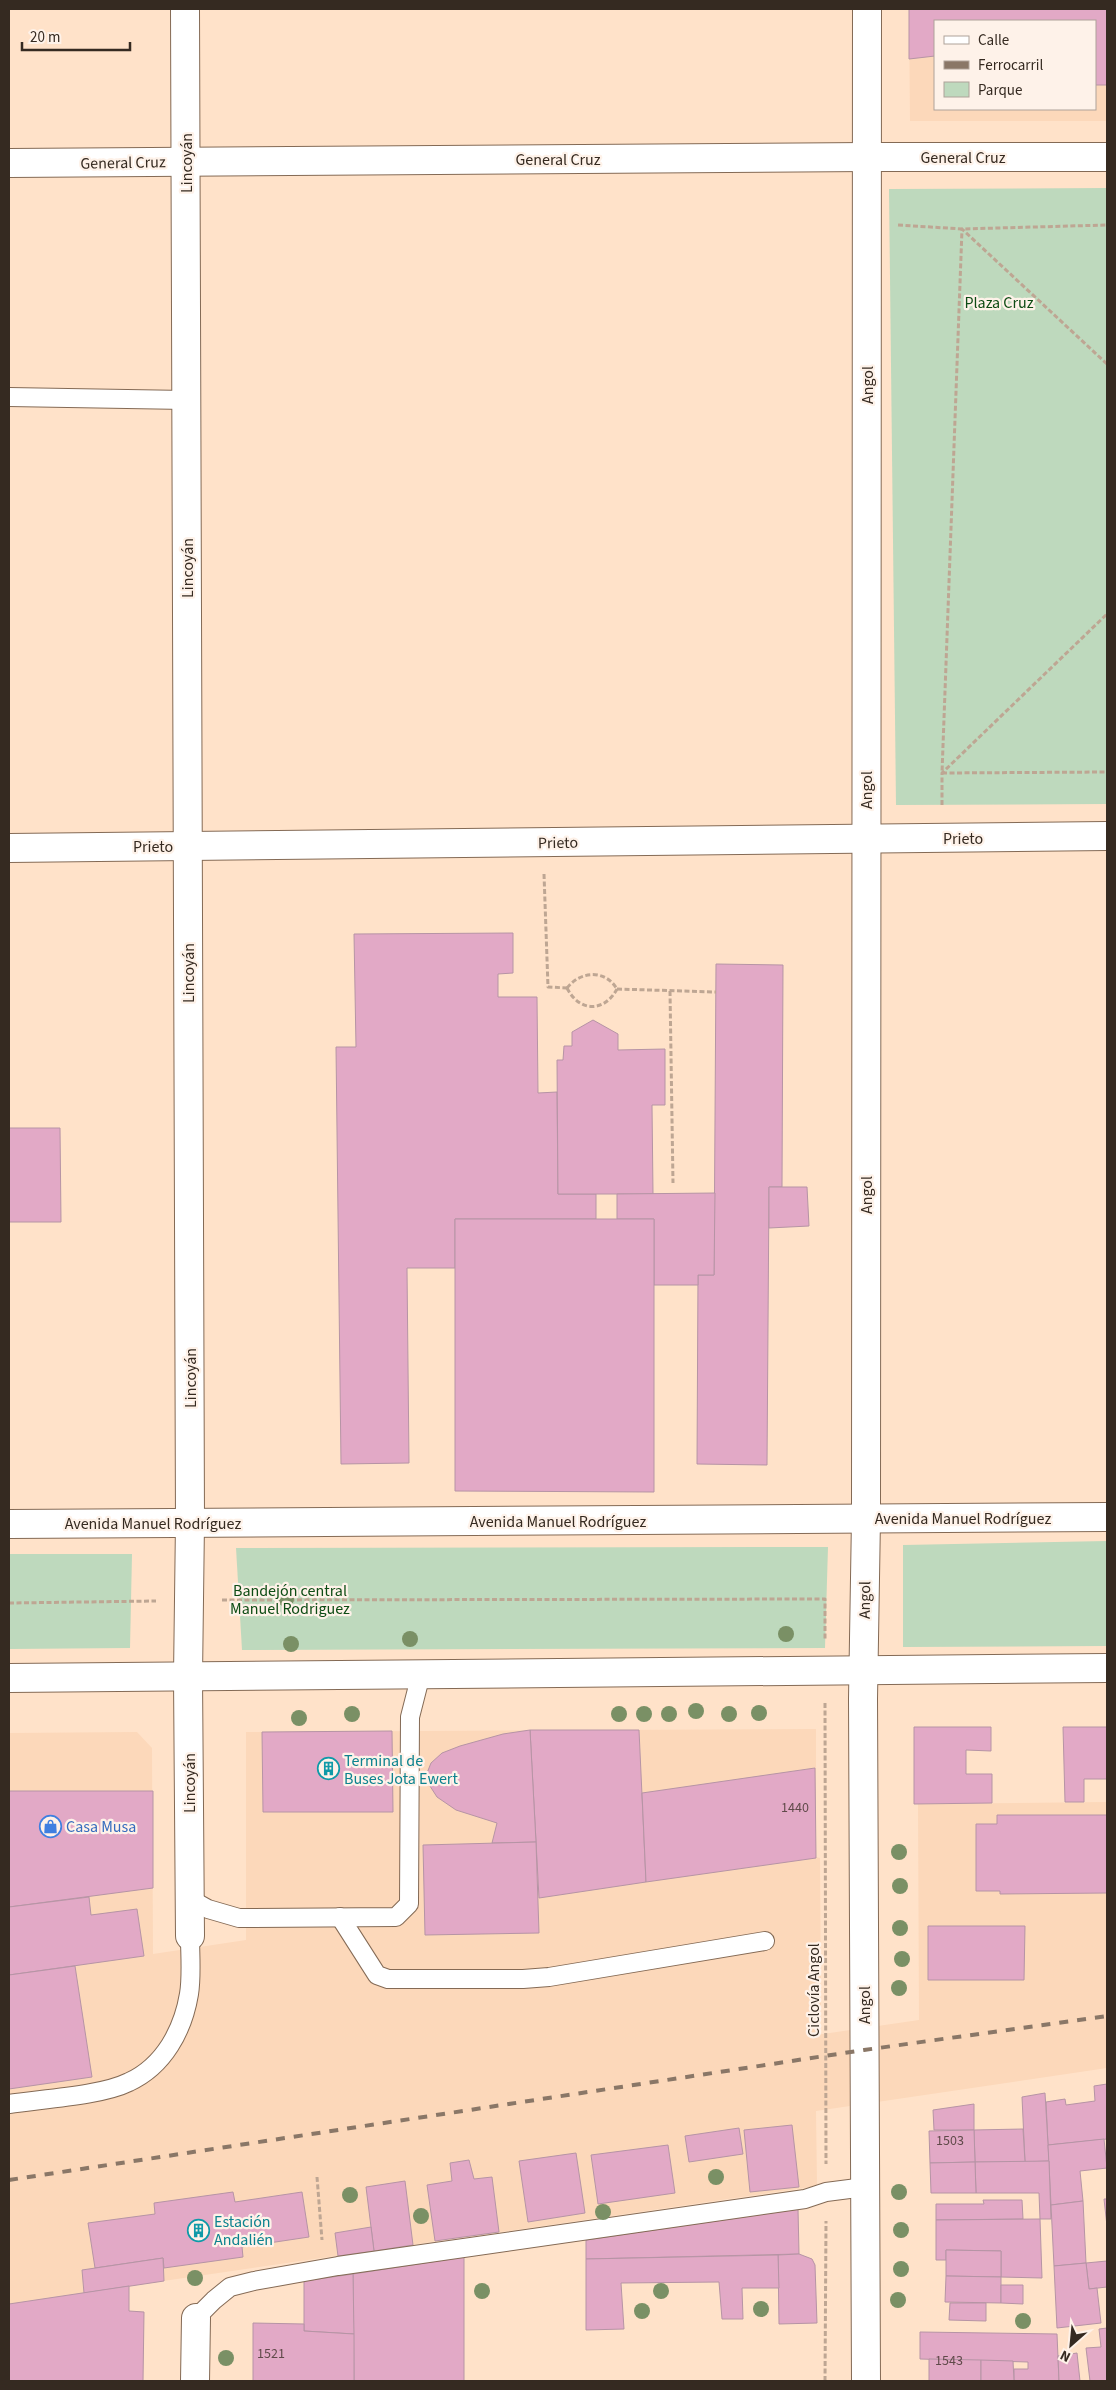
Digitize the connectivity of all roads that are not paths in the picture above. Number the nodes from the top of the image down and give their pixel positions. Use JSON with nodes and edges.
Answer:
{"nodes":[{"id":1,"x":185,"y":9,"type":"edge"},
{"id":2,"x":867,"y":9,"type":"edge"},
{"id":3,"x":867,"y":157,"type":"junction"},
{"id":4,"x":1107,"y":157,"type":"edge"},
{"id":5,"x":186,"y":161,"type":"junction"},
{"id":6,"x":9,"y":163,"type":"edge"},
{"id":7,"x":9,"y":397,"type":"edge"},
{"id":8,"x":186,"y":400,"type":"junction"},
{"id":9,"x":1107,"y":836,"type":"edge"},
{"id":10,"x":866,"y":839,"type":"junction"},
{"id":11,"x":188,"y":846,"type":"junction"},
{"id":12,"x":9,"y":848,"type":"edge"},
{"id":13,"x":1107,"y":1517,"type":"edge"},
{"id":14,"x":866,"y":1518,"type":"junction"},
{"id":15,"x":190,"y":1522,"type":"junction"},
{"id":16,"x":9,"y":1524,"type":"edge"},
{"id":17,"x":1107,"y":1668,"type":"edge"},
{"id":18,"x":863,"y":1670,"type":"junction"},
{"id":19,"x":421,"y":1674,"type":"junction"},
{"id":20,"x":188,"y":1677,"type":"junction"},
{"id":21,"x":9,"y":1678,"type":"edge"},
{"id":22,"x":190,"y":1900,"type":"junction"},
{"id":23,"x":340,"y":1917,"type":"junction"},
{"id":24,"x":190,"y":1936,"type":"joint"},
{"id":25,"x":765,"y":1941,"type":"dead end"},
{"id":26,"x":9,"y":2104,"type":"edge"},
{"id":27,"x":865,"y":2187,"type":"junction"},
{"id":28,"x":196,"y":2318,"type":"joint"},
{"id":29,"x":195,"y":2381,"type":"edge"},
{"id":30,"x":866,"y":2381,"type":"edge"}],
"edges":[{"from":1,"to":5,"type":"street","name":"Lincoyán"},
{"from":2,"to":3,"type":"street","name":"Angol"},
{"from":3,"to":4,"type":"street","name":"General Cruz"},
{"from":3,"to":5,"type":"street","name":"General Cruz"},
{"from":3,"to":10,"type":"street","name":"Angol"},
{"from":5,"to":6,"type":"street","name":"General Cruz"},
{"from":5,"to":8,"type":"street","name":"Lincoyán"},
{"from":7,"to":8,"type":"lane"},
{"from":8,"to":11,"type":"street","name":"Lincoyán"},
{"from":9,"to":10,"type":"street","name":"Prieto"},
{"from":10,"to":11,"type":"street","name":"Prieto"},
{"from":10,"to":14,"type":"street","name":"Angol"},
{"from":11,"to":12,"type":"street","name":"Prieto"},
{"from":11,"to":15,"type":"street","name":"Lincoyán"},
{"from":13,"to":14,"type":"street","name":"Avenida Manuel Rodríguez"},
{"from":14,"to":15,"type":"street","name":"Avenida Manuel Rodríguez"},
{"from":14,"to":18,"type":"street","name":"Angol"},
{"from":15,"to":16,"type":"street","name":"Avenida Manuel Rodríguez"},
{"from":15,"to":20,"type":"street","name":"Lincoyán"},
{"from":17,"to":18,"type":"street"},
{"from":18,"to":19,"type":"street"},
{"from":18,"to":27,"type":"street","name":"Angol"},
{"from":19,"to":20,"type":"street"},
{"from":19,"to":23,"type":"lane"},
{"from":20,"to":21,"type":"street"},
{"from":20,"to":22,"type":"street","name":"Lincoyán"},
{"from":22,"to":23,"type":"lane"},
{"from":22,"to":24,"type":"street","name":"Lincoyán"},
{"from":23,"to":25,"type":"lane"},
{"from":24,"to":26,"type":"lane"},
{"from":27,"to":28,"type":"lane"},
{"from":27,"to":30,"type":"street","name":"Angol"},
{"from":28,"to":29,"type":"street"}]}
